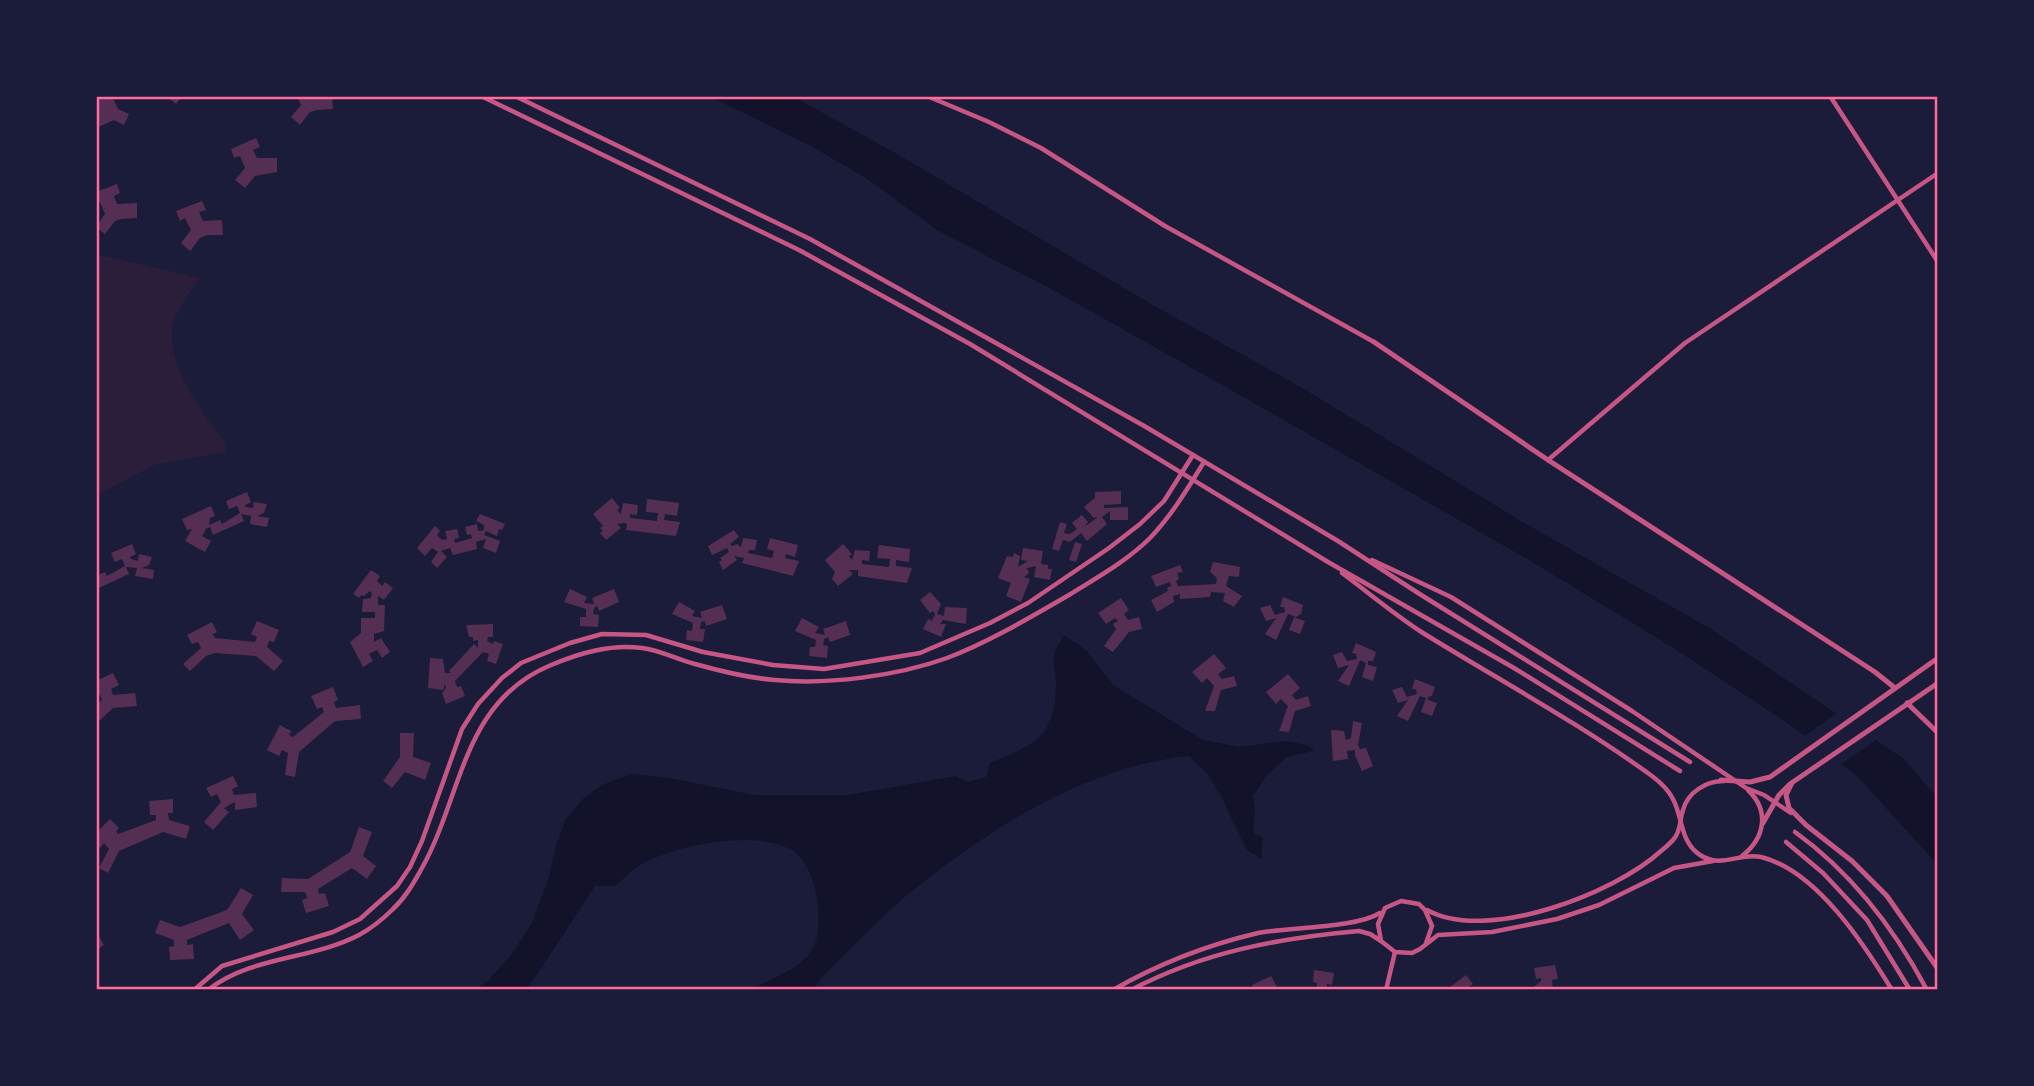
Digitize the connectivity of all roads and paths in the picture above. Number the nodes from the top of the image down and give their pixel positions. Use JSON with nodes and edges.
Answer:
{"nodes":[{"id":1,"x":481,"y":96,"type":"edge"},
{"id":2,"x":516,"y":96,"type":"edge"},
{"id":3,"x":927,"y":96,"type":"edge"},
{"id":4,"x":1830,"y":96,"type":"edge"},
{"id":5,"x":1938,"y":173,"type":"edge"},
{"id":6,"x":1896,"y":201,"type":"junction"},
{"id":7,"x":1938,"y":262,"type":"edge"},
{"id":8,"x":1374,"y":342,"type":"joint"},
{"id":9,"x":1193,"y":455,"type":"junction"},
{"id":10,"x":1548,"y":460,"type":"junction"},
{"id":11,"x":1204,"y":462,"type":"junction"},
{"id":12,"x":1181,"y":474,"type":"junction"},
{"id":13,"x":1192,"y":481,"type":"junction"},
{"id":14,"x":1355,"y":552,"type":"junction"},
{"id":15,"x":1328,"y":562,"type":"junction"},
{"id":16,"x":1938,"y":658,"type":"edge"},
{"id":17,"x":1938,"y":683,"type":"edge"},
{"id":18,"x":1895,"y":688,"type":"junction"},
{"id":19,"x":1907,"y":703,"type":"junction"},
{"id":20,"x":1938,"y":733,"type":"edge"},
{"id":21,"x":1690,"y":762,"type":"dead end"},
{"id":22,"x":1680,"y":771,"type":"dead end"},
{"id":23,"x":1721,"y":780,"type":"junction"},
{"id":24,"x":1737,"y":782,"type":"junction"},
{"id":25,"x":1792,"y":783,"type":"junction"},
{"id":26,"x":1746,"y":788,"type":"junction"},
{"id":27,"x":1775,"y":801,"type":"junction"},
{"id":28,"x":1681,"y":823,"type":"junction"},
{"id":29,"x":1763,"y":823,"type":"junction"},
{"id":30,"x":1806,"y":825,"type":"junction"},
{"id":31,"x":1795,"y":832,"type":"dead end"},
{"id":32,"x":1786,"y":842,"type":"dead end"},
{"id":33,"x":1741,"y":857,"type":"junction"},
{"id":34,"x":1714,"y":861,"type":"junction"},
{"id":35,"x":1425,"y":910,"type":"junction"},
{"id":36,"x":1384,"y":911,"type":"junction"},
{"id":37,"x":1381,"y":942,"type":"junction"},
{"id":38,"x":1426,"y":943,"type":"junction"},
{"id":39,"x":1395,"y":953,"type":"junction"},
{"id":40,"x":1938,"y":969,"type":"edge"},
{"id":41,"x":194,"y":990,"type":"edge"},
{"id":42,"x":208,"y":990,"type":"edge"},
{"id":43,"x":1112,"y":990,"type":"edge"},
{"id":44,"x":1131,"y":990,"type":"edge"},
{"id":45,"x":1386,"y":990,"type":"edge"},
{"id":46,"x":1892,"y":990,"type":"edge"},
{"id":47,"x":1910,"y":990,"type":"edge"},
{"id":48,"x":1927,"y":990,"type":"edge"}],
"edges":[{"from":1,"to":12,"type":"street"},
{"from":2,"to":9,"type":"street"},
{"from":3,"to":8,"type":"street"},
{"from":4,"to":6,"type":"street"},
{"from":5,"to":6,"type":"street"},
{"from":6,"to":7,"type":"street"},
{"from":6,"to":10,"type":"street"},
{"from":8,"to":10,"type":"street"},
{"from":9,"to":11,"type":"street"},
{"from":9,"to":12,"type":"street"},
{"from":10,"to":18,"type":"street"},
{"from":11,"to":13,"type":"street"},
{"from":11,"to":14,"type":"street"},
{"from":12,"to":13,"type":"street"},
{"from":12,"to":41,"type":"street"},
{"from":13,"to":15,"type":"street"},
{"from":13,"to":42,"type":"street"},
{"from":14,"to":21,"type":"street"},
{"from":14,"to":24,"type":"street"},
{"from":15,"to":22,"type":"street"},
{"from":15,"to":28,"type":"street"},
{"from":16,"to":18,"type":"street"},
{"from":17,"to":19,"type":"street"},
{"from":18,"to":24,"type":"street"},
{"from":19,"to":20,"type":"street"},
{"from":19,"to":25,"type":"street"},
{"from":23,"to":24,"type":"street"},
{"from":23,"to":26,"type":"street"},
{"from":23,"to":28,"type":"street"},
{"from":24,"to":26,"type":"street"},
{"from":25,"to":27,"type":"street"},
{"from":25,"to":30,"type":"street"},
{"from":26,"to":27,"type":"street"},
{"from":26,"to":29,"type":"street"},
{"from":27,"to":29,"type":"street"},
{"from":27,"to":30,"type":"street"},
{"from":28,"to":34,"type":"street"},
{"from":28,"to":35,"type":"street"},
{"from":29,"to":33,"type":"street"},
{"from":30,"to":40,"type":"street"},
{"from":31,"to":48,"type":"street"},
{"from":32,"to":47,"type":"street"},
{"from":33,"to":34,"type":"street"},
{"from":33,"to":46,"type":"street"},
{"from":34,"to":38,"type":"street"},
{"from":35,"to":36,"type":"street"},
{"from":35,"to":38,"type":"street"},
{"from":36,"to":37,"type":"street"},
{"from":36,"to":43,"type":"street"},
{"from":37,"to":39,"type":"street"},
{"from":37,"to":44,"type":"street"},
{"from":38,"to":39,"type":"street"},
{"from":39,"to":45,"type":"street"}]}
